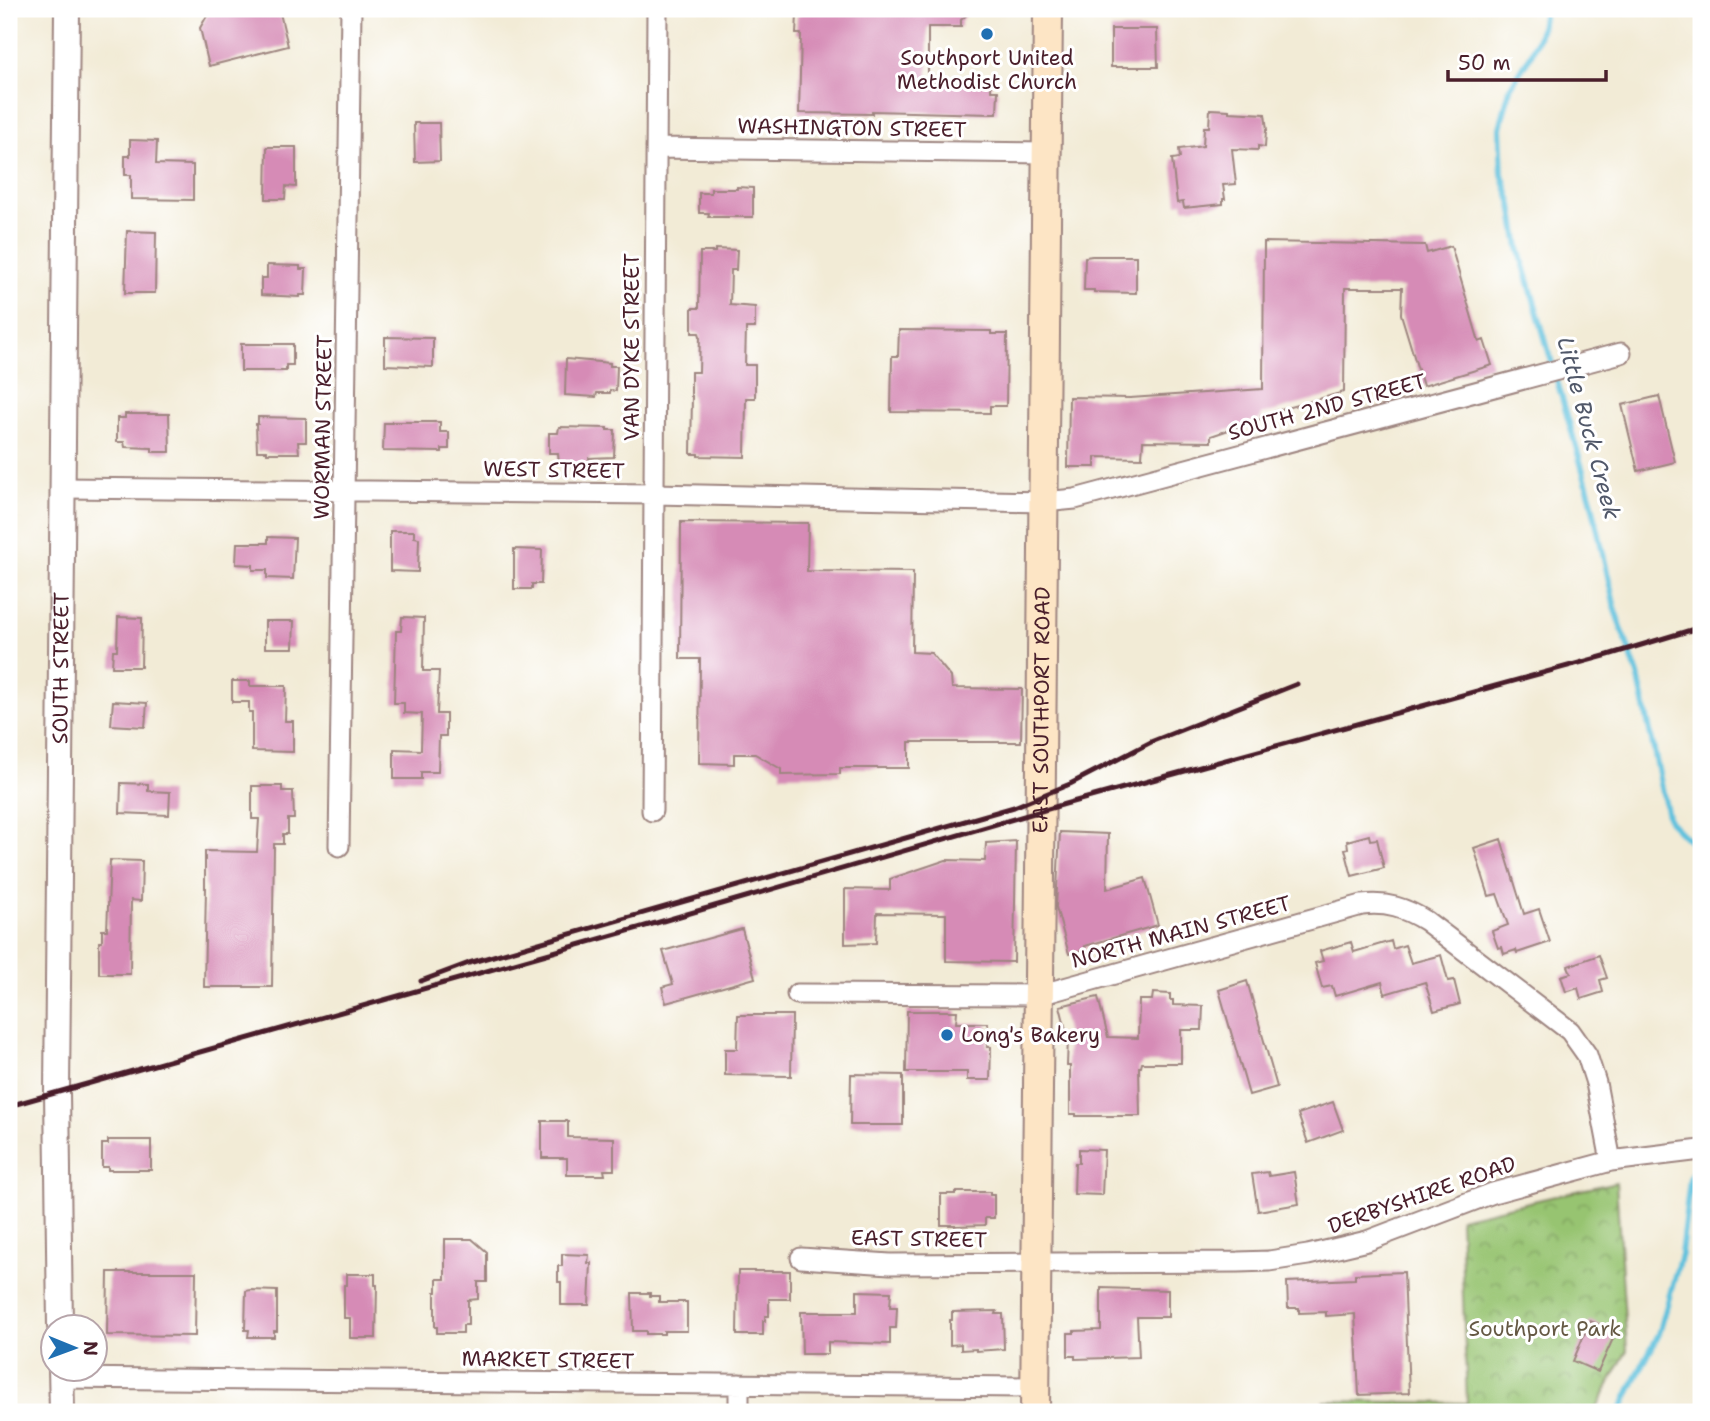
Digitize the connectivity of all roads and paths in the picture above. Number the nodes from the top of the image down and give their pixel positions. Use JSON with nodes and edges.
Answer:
{"nodes":[{"id":1,"x":67,"y":9,"type":"edge"},
{"id":2,"x":351,"y":9,"type":"edge"},
{"id":3,"x":657,"y":9,"type":"edge"},
{"id":4,"x":1048,"y":9,"type":"edge"},
{"id":5,"x":656,"y":148,"type":"junction"},
{"id":6,"x":1047,"y":153,"type":"junction"},
{"id":7,"x":1621,"y":353,"type":"dead end"},
{"id":8,"x":63,"y":488,"type":"junction"},
{"id":9,"x":345,"y":491,"type":"junction"},
{"id":10,"x":654,"y":494,"type":"junction"},
{"id":11,"x":1044,"y":502,"type":"junction"},
{"id":12,"x":652,"y":811,"type":"dead end"},
{"id":13,"x":339,"y":846,"type":"dead end"},
{"id":14,"x":797,"y":994,"type":"dead end"},
{"id":15,"x":1038,"y":995,"type":"junction"},
{"id":16,"x":1701,"y":1150,"type":"edge"},
{"id":17,"x":1612,"y":1161,"type":"junction"},
{"id":18,"x":802,"y":1258,"type":"dead end"},
{"id":19,"x":1036,"y":1263,"type":"junction"},
{"id":20,"x":60,"y":1312,"type":"edge"},
{"id":21,"x":108,"y":1374,"type":"edge"},
{"id":22,"x":61,"y":1382,"type":"edge"},
{"id":23,"x":739,"y":1384,"type":"junction"},
{"id":24,"x":1034,"y":1400,"type":"edge"},
{"id":25,"x":62,"y":1412,"type":"edge"},
{"id":26,"x":739,"y":1412,"type":"edge"}],
"edges":[{"from":1,"to":8,"type":"street","name":"SOUTH STREET"},
{"from":2,"to":9,"type":"street","name":"WORMAN STREET"},
{"from":3,"to":5,"type":"street","name":"VAN DYKE STREET"},
{"from":4,"to":6,"type":"main road","name":"EAST SOUTHPORT ROAD"},
{"from":5,"to":6,"type":"street","name":"WASHINGTON STREET"},
{"from":5,"to":10,"type":"street","name":"VAN DYKE STREET"},
{"from":6,"to":11,"type":"main road","name":"EAST SOUTHPORT ROAD"},
{"from":7,"to":11,"type":"street","name":"SOUTH 2ND STREET"},
{"from":8,"to":9,"type":"street","name":"WEST STREET"},
{"from":8,"to":20,"type":"street","name":"SOUTH STREET"},
{"from":9,"to":10,"type":"street","name":"WEST STREET"},
{"from":9,"to":13,"type":"street","name":"WORMAN STREET"},
{"from":10,"to":11,"type":"street","name":"WEST STREET"},
{"from":10,"to":12,"type":"street","name":"VAN DYKE STREET"},
{"from":11,"to":15,"type":"main road","name":"EAST SOUTHPORT ROAD"},
{"from":14,"to":15,"type":"street","name":"NORTH MAIN STREET"},
{"from":15,"to":17,"type":"street","name":"NORTH MAIN STREET"},
{"from":15,"to":19,"type":"main road","name":"EAST SOUTHPORT ROAD"},
{"from":16,"to":17,"type":"street","name":"DERBYSHIRE ROAD"},
{"from":17,"to":19,"type":"street","name":"DERBYSHIRE ROAD"},
{"from":18,"to":19,"type":"street","name":"EAST STREET"},
{"from":19,"to":24,"type":"main road","name":"EAST SOUTHPORT ROAD"},
{"from":21,"to":23,"type":"street","name":"MARKET STREET"},
{"from":22,"to":25,"type":"street"},
{"from":23,"to":24,"type":"street","name":"MARKET STREET"},
{"from":23,"to":26,"type":"street"}]}
